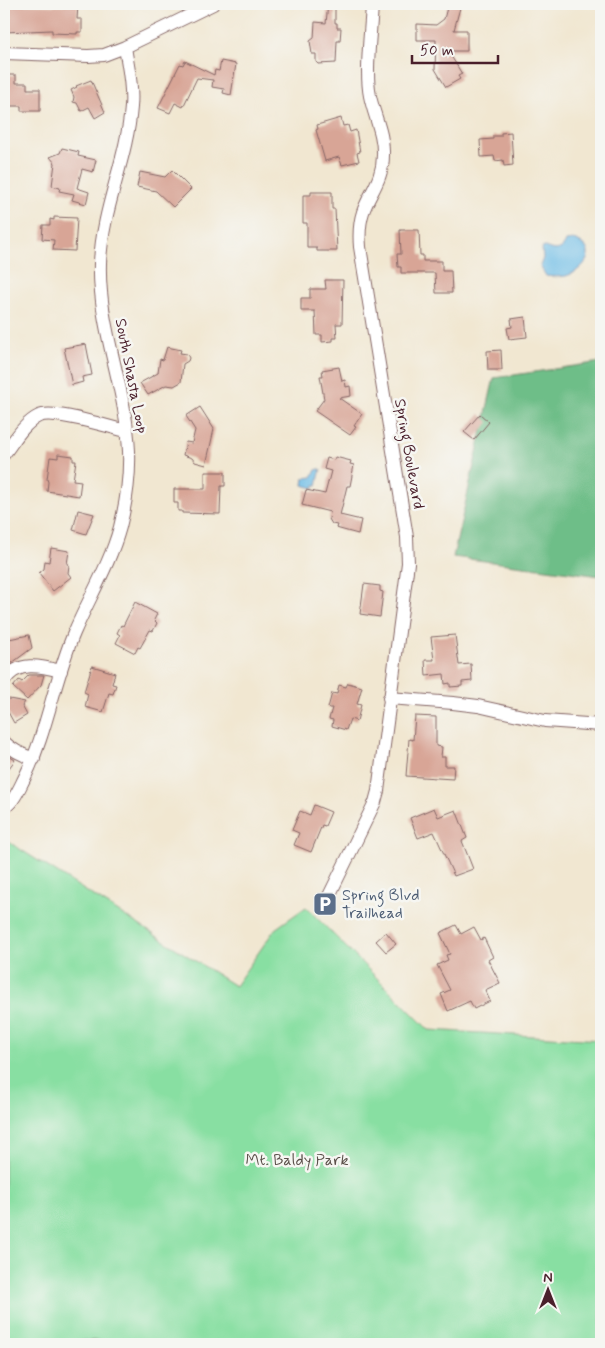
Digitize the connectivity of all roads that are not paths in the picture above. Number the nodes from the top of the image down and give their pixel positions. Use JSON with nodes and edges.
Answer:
{"nodes":[{"id":1,"x":214,"y":4,"type":"edge"},
{"id":2,"x":372,"y":4,"type":"edge"},
{"id":3,"x":125,"y":47,"type":"junction"},
{"id":4,"x":4,"y":53,"type":"edge"},
{"id":5,"x":127,"y":431,"type":"junction"},
{"id":6,"x":4,"y":454,"type":"edge"},
{"id":7,"x":61,"y":672,"type":"junction"},
{"id":8,"x":4,"y":681,"type":"edge"},
{"id":9,"x":389,"y":698,"type":"junction"},
{"id":10,"x":601,"y":725,"type":"edge"},
{"id":11,"x":4,"y":742,"type":"edge"},
{"id":12,"x":34,"y":759,"type":"junction"},
{"id":13,"x":4,"y":808,"type":"edge"},
{"id":14,"x":326,"y":904,"type":"dead end"}],
"edges":[{"from":1,"to":3,"type":"street"},
{"from":2,"to":9,"type":"street","name":"Spring Boulevard"},
{"from":3,"to":4,"type":"street"},
{"from":3,"to":5,"type":"street","name":"South Shasta Loop"},
{"from":5,"to":6,"type":"street"},
{"from":5,"to":7,"type":"street","name":"South Shasta Loop"},
{"from":7,"to":8,"type":"street"},
{"from":7,"to":12,"type":"street","name":"South Shasta Loop"},
{"from":9,"to":10,"type":"street"},
{"from":9,"to":14,"type":"street","name":"Spring Boulevard"},
{"from":11,"to":12,"type":"street"},
{"from":12,"to":13,"type":"street","name":"South Shasta Loop"}]}
